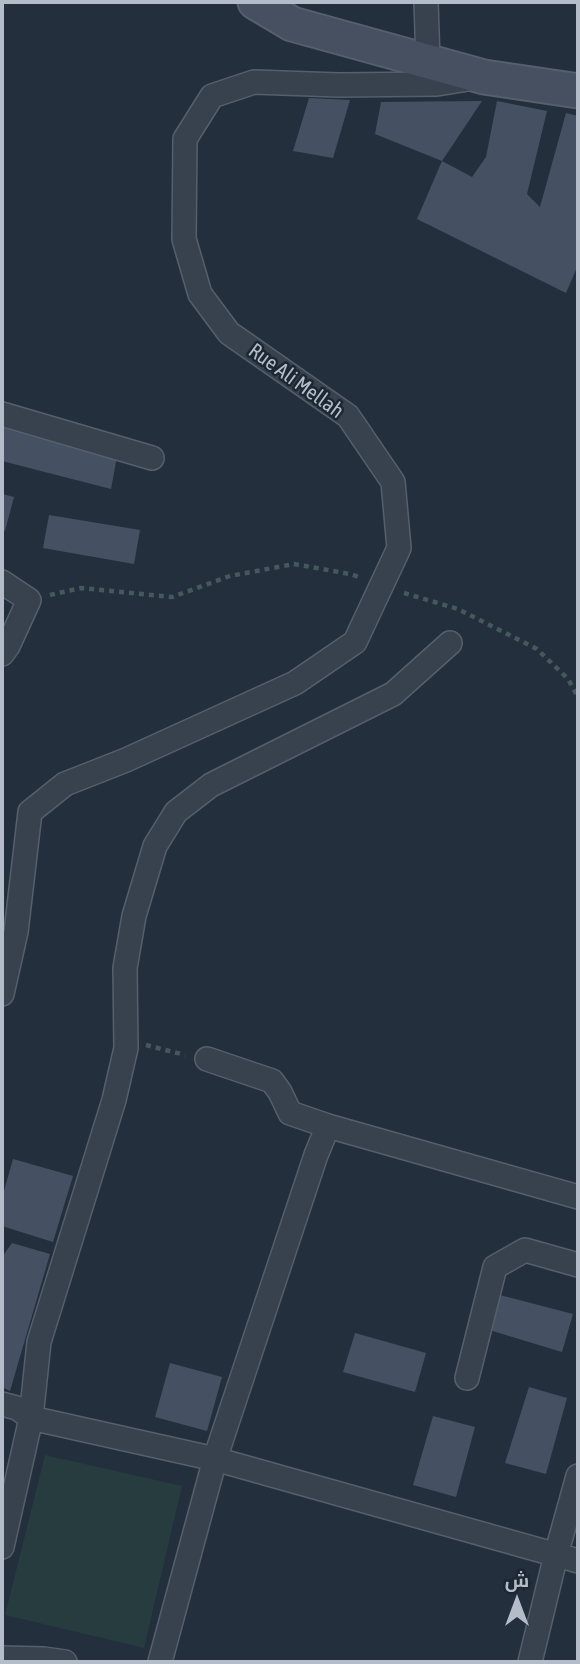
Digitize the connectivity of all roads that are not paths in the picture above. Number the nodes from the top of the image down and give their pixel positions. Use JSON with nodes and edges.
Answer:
{"nodes":[{"id":1,"x":256,"y":2,"type":"edge"},
{"id":2,"x":426,"y":2,"type":"edge"},
{"id":3,"x":428,"y":61,"type":"junction"},
{"id":4,"x":484,"y":77,"type":"junction"},
{"id":5,"x":578,"y":91,"type":"edge"},
{"id":6,"x":2,"y":414,"type":"edge"},
{"id":7,"x":152,"y":458,"type":"dead end"},
{"id":8,"x":2,"y":582,"type":"edge"},
{"id":9,"x":450,"y":643,"type":"dead end"},
{"id":10,"x":2,"y":654,"type":"edge"},
{"id":11,"x":16,"y":932,"type":"junction"},
{"id":12,"x":2,"y":959,"type":"edge"},
{"id":13,"x":2,"y":994,"type":"edge"},
{"id":14,"x":207,"y":1059,"type":"road end"},
{"id":15,"x":328,"y":1126,"type":"junction"},
{"id":16,"x":578,"y":1197,"type":"edge"},
{"id":17,"x":578,"y":1265,"type":"edge"},
{"id":18,"x":467,"y":1378,"type":"dead end"},
{"id":19,"x":2,"y":1404,"type":"edge"},
{"id":20,"x":31,"y":1418,"type":"junction"},
{"id":21,"x":215,"y":1459,"type":"junction"},
{"id":22,"x":578,"y":1476,"type":"edge"},
{"id":23,"x":2,"y":1547,"type":"edge"},
{"id":24,"x":567,"y":1558,"type":"edge"},
{"id":25,"x":2,"y":1658,"type":"edge"},
{"id":26,"x":65,"y":1662,"type":"edge"},
{"id":27,"x":160,"y":1662,"type":"edge"},
{"id":28,"x":530,"y":1662,"type":"edge"}],
"edges":[{"from":1,"to":3,"type":"main road"},
{"from":2,"to":3,"type":"street"},
{"from":3,"to":4,"type":"main road"},
{"from":4,"to":5,"type":"main road"},
{"from":4,"to":11,"type":"street","name":"Rue Ali Mellah"},
{"from":6,"to":7,"type":"street"},
{"from":8,"to":10,"type":"street"},
{"from":9,"to":20,"type":"street"},
{"from":11,"to":12,"type":"street"},
{"from":11,"to":13,"type":"street","name":"Rue Ali Mellah"},
{"from":14,"to":15,"type":"street"},
{"from":15,"to":16,"type":"street"},
{"from":15,"to":21,"type":"street"},
{"from":17,"to":18,"type":"street"},
{"from":19,"to":20,"type":"street"},
{"from":20,"to":21,"type":"street"},
{"from":20,"to":23,"type":"street"},
{"from":21,"to":24,"type":"street"},
{"from":21,"to":27,"type":"street"},
{"from":22,"to":24,"type":"street"},
{"from":24,"to":28,"type":"street"},
{"from":25,"to":26,"type":"street"}]}
